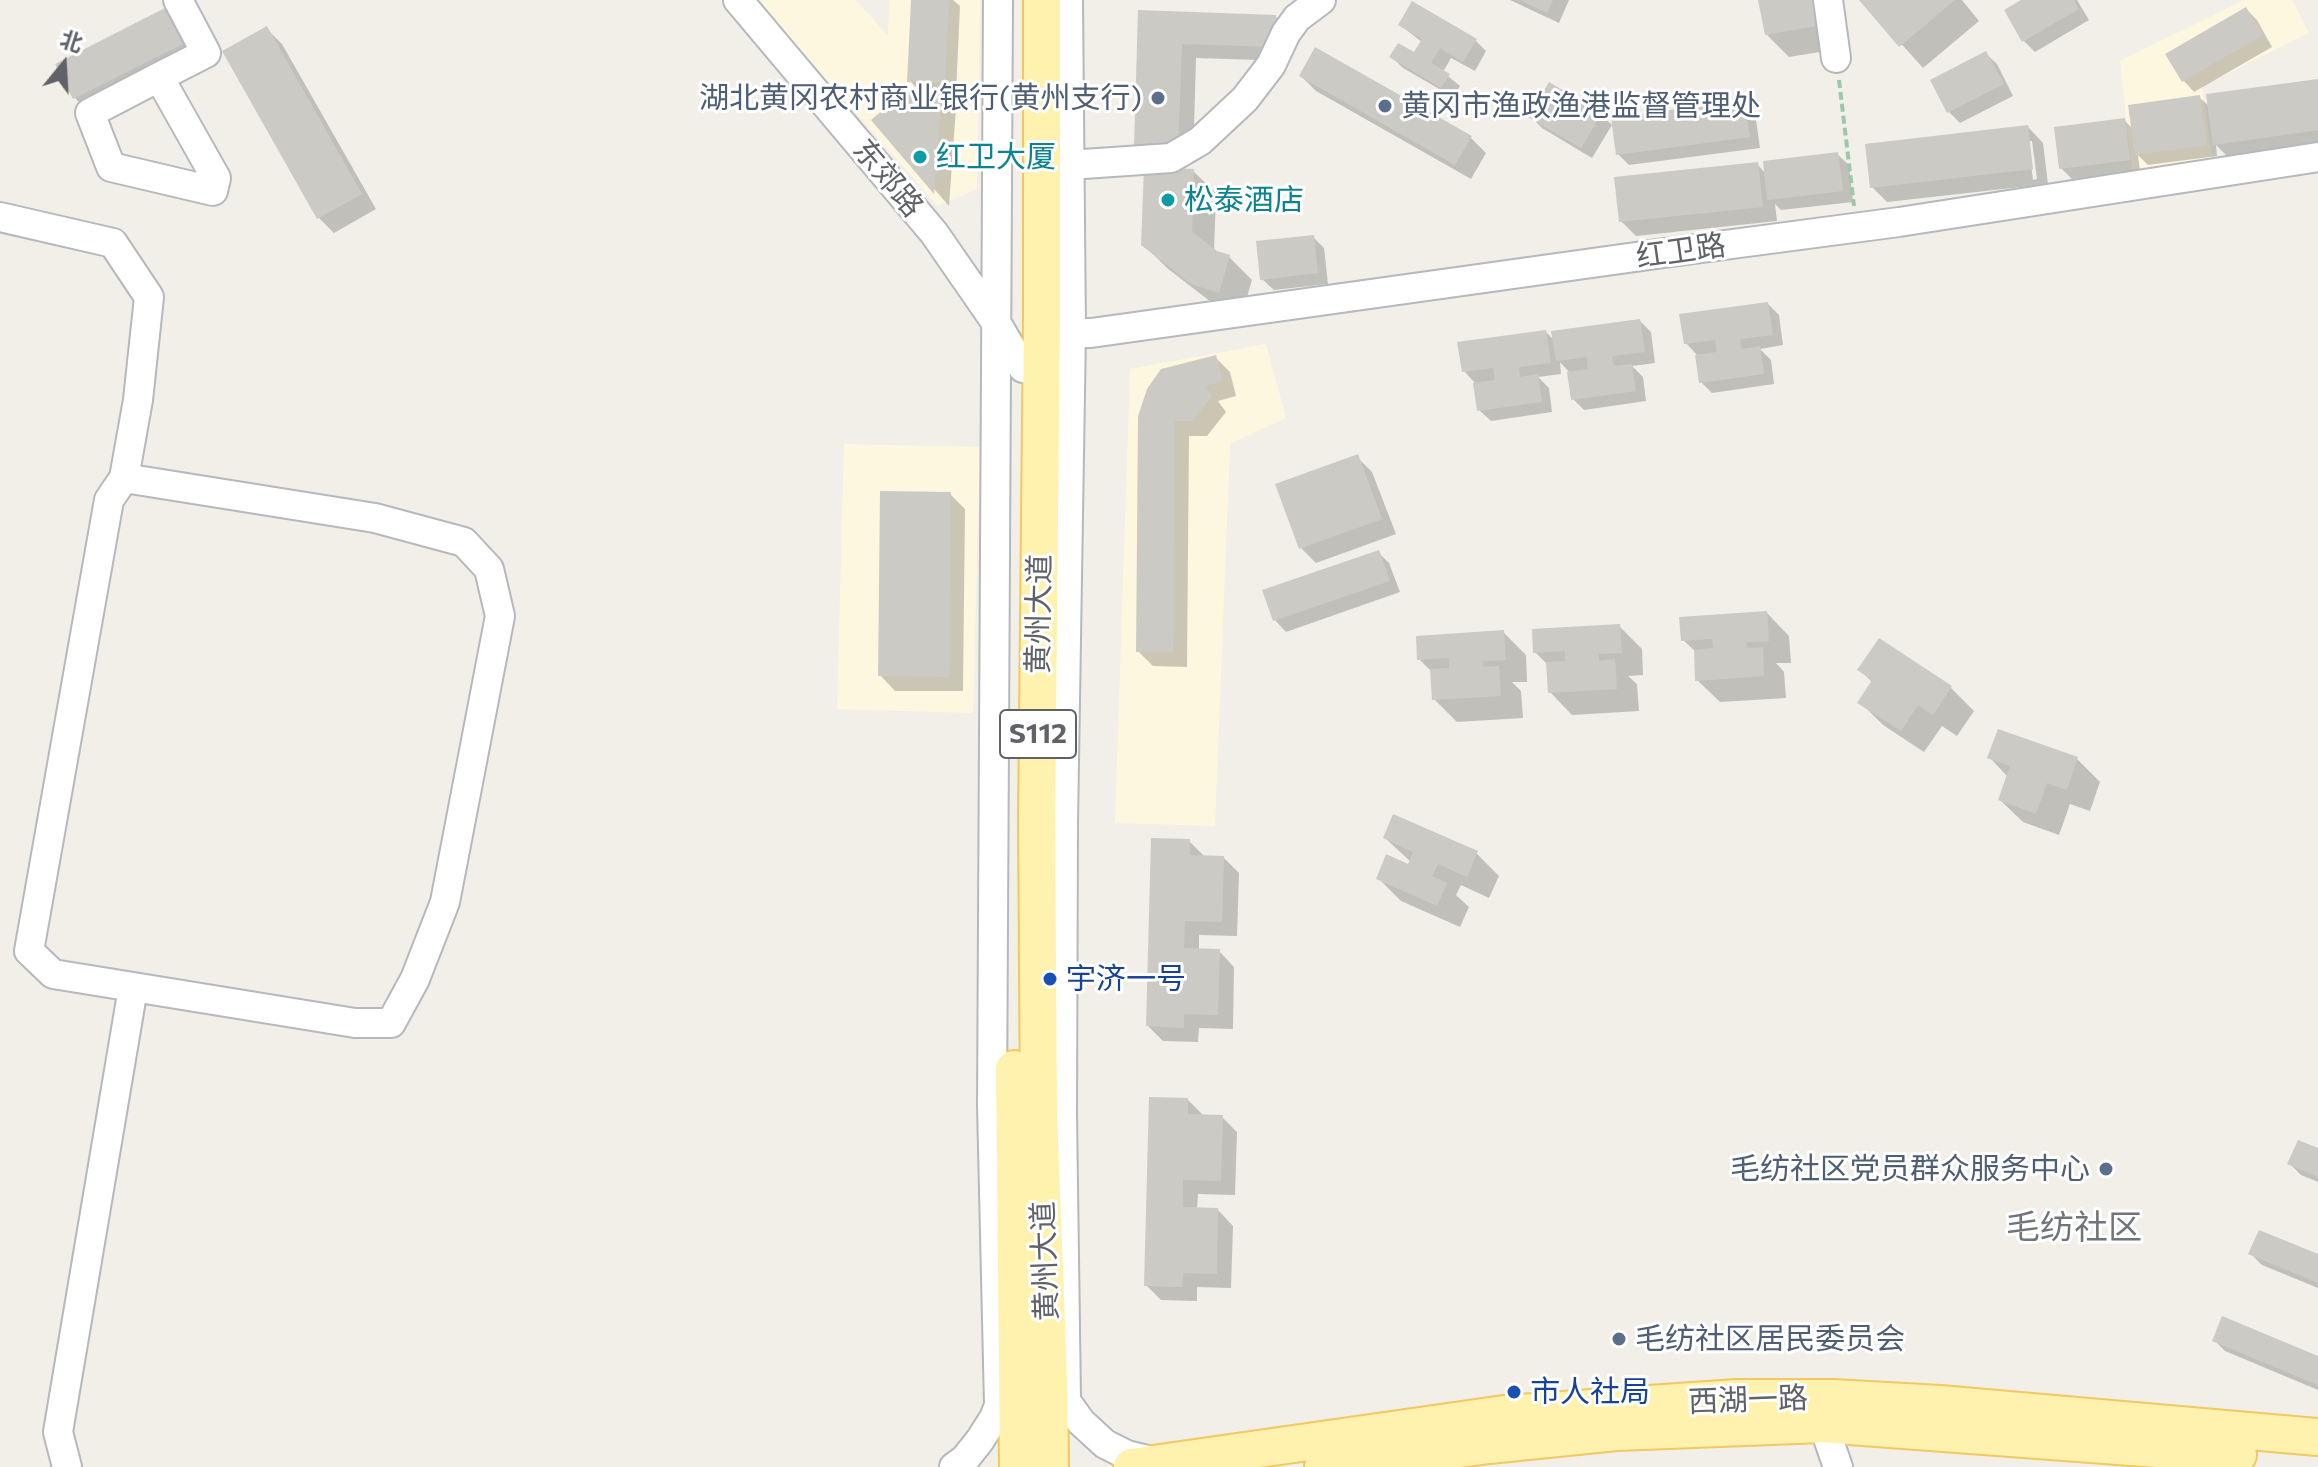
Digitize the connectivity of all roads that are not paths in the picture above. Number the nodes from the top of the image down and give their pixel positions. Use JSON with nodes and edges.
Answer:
{"nodes":[{"id":1,"x":178,"y":0,"type":"edge"},
{"id":2,"x":738,"y":0,"type":"edge"},
{"id":3,"x":998,"y":0,"type":"edge"},
{"id":4,"x":1022,"y":0,"type":"edge"},
{"id":5,"x":1042,"y":0,"type":"edge"},
{"id":6,"x":1068,"y":0,"type":"edge"},
{"id":7,"x":1321,"y":0,"type":"edge"},
{"id":8,"x":1828,"y":0,"type":"edge"},
{"id":9,"x":1836,"y":58,"type":"road end"},
{"id":10,"x":159,"y":77,"type":"junction"},
{"id":11,"x":2318,"y":157,"type":"edge"},
{"id":12,"x":1069,"y":165,"type":"junction"},
{"id":13,"x":0,"y":217,"type":"edge"},
{"id":14,"x":997,"y":324,"type":"junction"},
{"id":15,"x":1057,"y":332,"type":"junction"},
{"id":16,"x":1023,"y":368,"type":"junction"},
{"id":17,"x":124,"y":478,"type":"junction"},
{"id":18,"x":133,"y":988,"type":"junction"},
{"id":19,"x":1032,"y":1358,"type":"junction"},
{"id":20,"x":1066,"y":1401,"type":"junction"},
{"id":21,"x":999,"y":1405,"type":"junction"},
{"id":22,"x":1823,"y":1424,"type":"junction"},
{"id":23,"x":2318,"y":1437,"type":"edge"},
{"id":24,"x":2318,"y":1462,"type":"edge"},
{"id":25,"x":1145,"y":1465,"type":"edge"},
{"id":26,"x":67,"y":1467,"type":"edge"},
{"id":27,"x":954,"y":1467,"type":"edge"},
{"id":28,"x":1018,"y":1467,"type":"edge"},
{"id":29,"x":1050,"y":1467,"type":"edge"},
{"id":30,"x":1323,"y":1467,"type":"edge"},
{"id":31,"x":1838,"y":1467,"type":"edge"}],
"edges":[{"from":1,"to":10,"type":"street"},
{"from":2,"to":14,"type":"street","name":"东郊路"},
{"from":3,"to":14,"type":"street"},
{"from":4,"to":16,"type":"main road","name":"黄州大道","number":"S112"},
{"from":5,"to":15,"type":"main road","name":"黄州大道","number":"S112"},
{"from":6,"to":12,"type":"street"},
{"from":7,"to":12,"type":"street"},
{"from":8,"to":9,"type":"street"},
{"from":10,"to":10,"type":"street"},
{"from":11,"to":15,"type":"street","name":"红卫路"},
{"from":12,"to":15,"type":"street"},
{"from":13,"to":17,"type":"street"},
{"from":14,"to":16,"type":"street","name":"东郊路"},
{"from":14,"to":21,"type":"street"},
{"from":15,"to":19,"type":"main road","name":"黄州大道","number":"S112"},
{"from":15,"to":20,"type":"street"},
{"from":16,"to":19,"type":"main road","name":"黄州大道","number":"S112"},
{"from":17,"to":18,"type":"street"},
{"from":17,"to":18,"type":"street"},
{"from":18,"to":26,"type":"street"},
{"from":19,"to":20,"type":"street"},
{"from":19,"to":21,"type":"street"},
{"from":19,"to":28,"type":"main road","name":"黄州大道","number":"S112"},
{"from":19,"to":29,"type":"main road","name":"黄州大道","number":"S112"},
{"from":20,"to":25,"type":"street"},
{"from":21,"to":27,"type":"street"},
{"from":22,"to":24,"type":"main road","name":"西湖一路"},
{"from":22,"to":30,"type":"main road","name":"西湖一路"},
{"from":22,"to":31,"type":"street"},
{"from":23,"to":25,"type":"main road","name":"西湖一路"}]}
